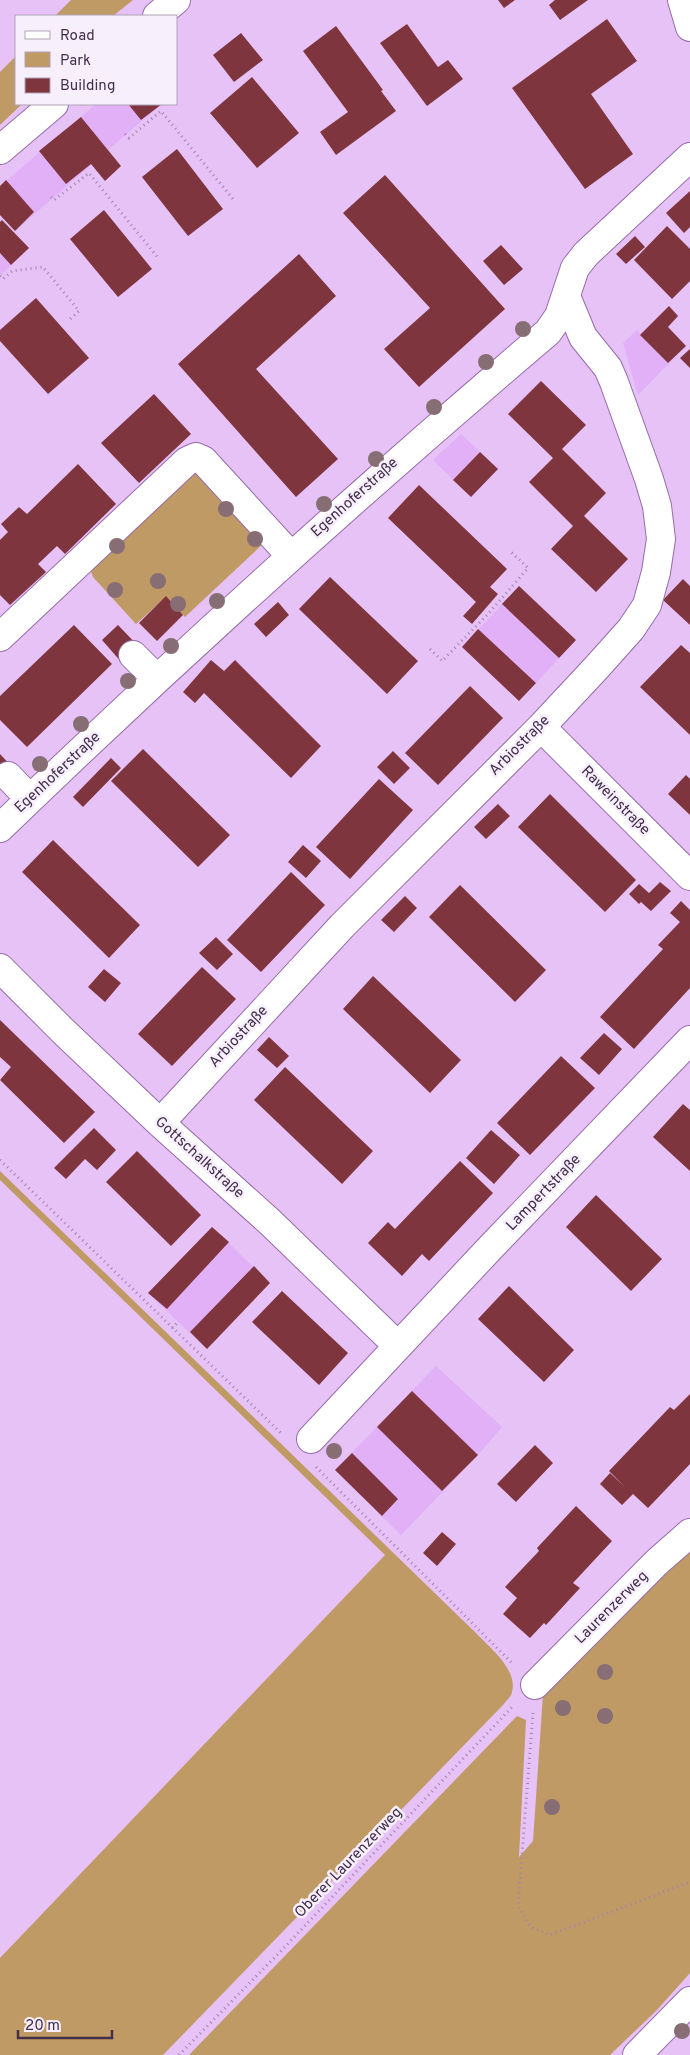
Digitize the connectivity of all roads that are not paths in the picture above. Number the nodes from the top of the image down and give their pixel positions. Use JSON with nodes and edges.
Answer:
{"nodes":[{"id":1,"x":176,"y":0,"type":"edge"},
{"id":2,"x":682,"y":0,"type":"edge"},
{"id":3,"x":158,"y":15,"type":"edge"},
{"id":4,"x":690,"y":27,"type":"edge"},
{"id":5,"x":53,"y":105,"type":"edge"},
{"id":6,"x":0,"y":150,"type":"edge"},
{"id":7,"x":690,"y":157,"type":"edge"},
{"id":8,"x":566,"y":296,"type":"junction"},
{"id":9,"x":291,"y":556,"type":"junction"},
{"id":10,"x":0,"y":637,"type":"edge"},
{"id":11,"x":133,"y":655,"type":"dead end"},
{"id":12,"x":157,"y":679,"type":"junction"},
{"id":13,"x":541,"y":727,"type":"junction"},
{"id":14,"x":8,"y":776,"type":"dead end"},
{"id":15,"x":30,"y":799,"type":"junction"},
{"id":16,"x":0,"y":828,"type":"edge"},
{"id":17,"x":690,"y":876,"type":"edge"},
{"id":18,"x":0,"y":968,"type":"edge"},
{"id":19,"x":690,"y":1040,"type":"edge"},
{"id":20,"x":160,"y":1123,"type":"junction"},
{"id":21,"x":398,"y":1346,"type":"junction"},
{"id":22,"x":299,"y":1439,"type":"road end"},
{"id":23,"x":690,"y":1533,"type":"edge"},
{"id":24,"x":528,"y":1691,"type":"road end"},
{"id":25,"x":690,"y":2001,"type":"edge"},
{"id":26,"x":637,"y":2055,"type":"edge"}],
"edges":[{"from":1,"to":3,"type":"street"},
{"from":2,"to":4,"type":"street"},
{"from":5,"to":6,"type":"street"},
{"from":7,"to":8,"type":"street","name":"Egenhoferstraße"},
{"from":8,"to":9,"type":"street","name":"Egenhoferstraße"},
{"from":8,"to":13,"type":"street","name":"Arbiostraße"},
{"from":9,"to":10,"type":"street"},
{"from":9,"to":12,"type":"street","name":"Egenhoferstraße"},
{"from":11,"to":12,"type":"street"},
{"from":12,"to":15,"type":"street","name":"Egenhoferstraße"},
{"from":13,"to":17,"type":"street","name":"Raweinstraße"},
{"from":13,"to":20,"type":"street","name":"Arbiostraße"},
{"from":14,"to":15,"type":"street"},
{"from":15,"to":16,"type":"street","name":"Egenhoferstraße"},
{"from":18,"to":20,"type":"street","name":"Gottschalkstraße"},
{"from":19,"to":21,"type":"street","name":"Lampertstraße"},
{"from":20,"to":21,"type":"street","name":"Gottschalkstraße"},
{"from":21,"to":22,"type":"street","name":"Lampertstraße"},
{"from":23,"to":24,"type":"street","name":"Laurenzerweg"},
{"from":25,"to":26,"type":"street"}]}
